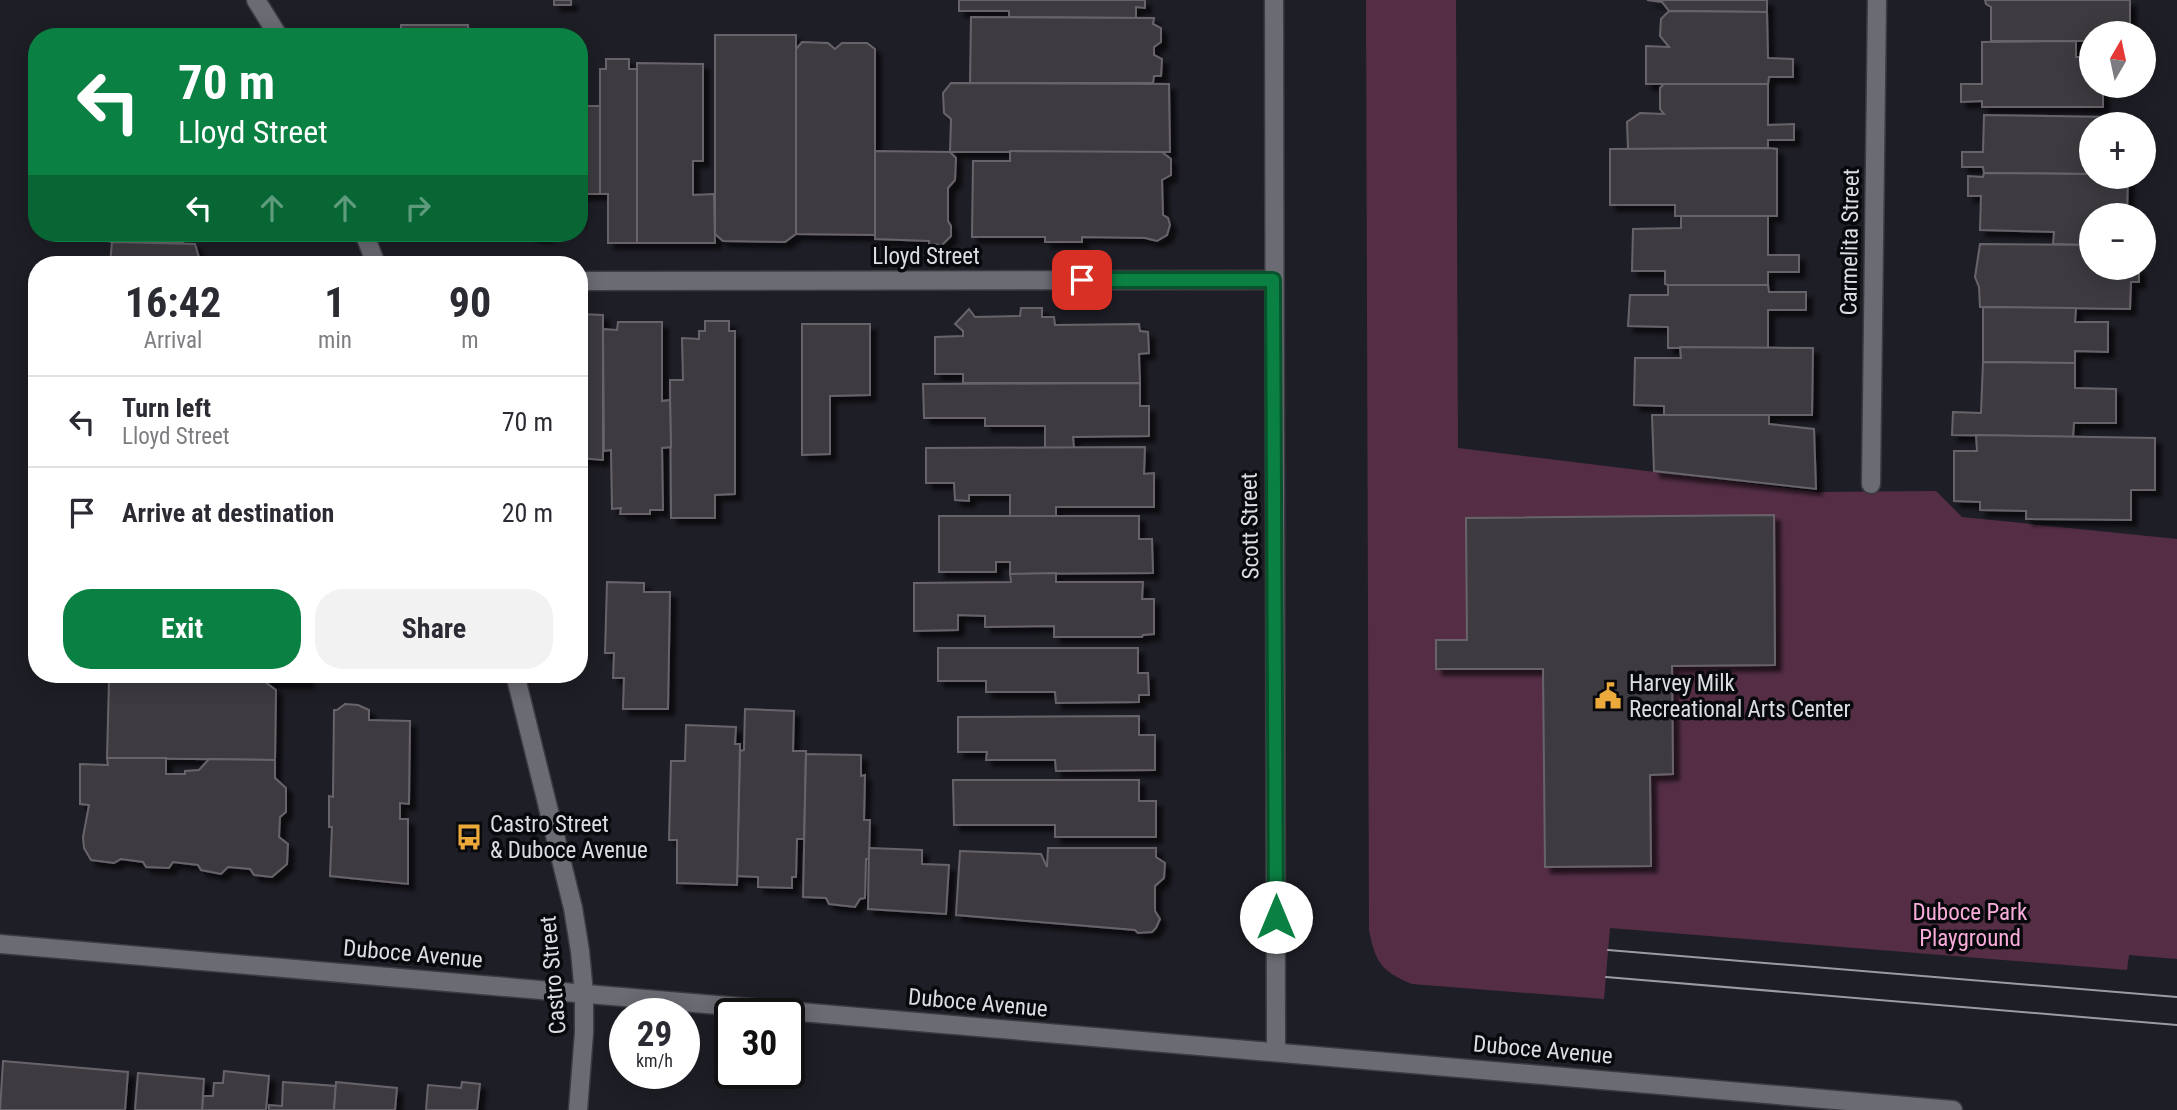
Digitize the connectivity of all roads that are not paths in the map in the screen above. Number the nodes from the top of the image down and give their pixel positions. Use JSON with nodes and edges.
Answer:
{"nodes":[{"id":1,"x":256,"y":0,"type":"edge"},
{"id":2,"x":1274,"y":0,"type":"edge"},
{"id":3,"x":1877,"y":0,"type":"edge"},
{"id":4,"x":273,"y":28,"type":"edge"},
{"id":5,"x":1273,"y":280,"type":"junction"},
{"id":6,"x":588,"y":281,"type":"edge"},
{"id":7,"x":1871,"y":484,"type":"dead end"},
{"id":8,"x":517,"y":683,"type":"edge"},
{"id":9,"x":0,"y":944,"type":"edge"},
{"id":10,"x":584,"y":994,"type":"junction"},
{"id":11,"x":1276,"y":1052,"type":"junction"},
{"id":12,"x":578,"y":1110,"type":"edge"},
{"id":13,"x":1953,"y":1110,"type":"edge"}],
"edges":[{"from":1,"to":4,"type":"street"},
{"from":2,"to":5,"type":"street","name":"Scott Street"},
{"from":3,"to":7,"type":"street","name":"Carmelita Street"},
{"from":5,"to":6,"type":"street","name":"Lloyd Street"},
{"from":5,"to":11,"type":"street","name":"Scott Street"},
{"from":8,"to":10,"type":"street","name":"Castro Street"},
{"from":9,"to":10,"type":"street","name":"Duboce Avenue"},
{"from":10,"to":11,"type":"street","name":"Duboce Avenue"},
{"from":10,"to":12,"type":"street","name":"Castro Street"},
{"from":11,"to":13,"type":"street","name":"Duboce Avenue"}]}
